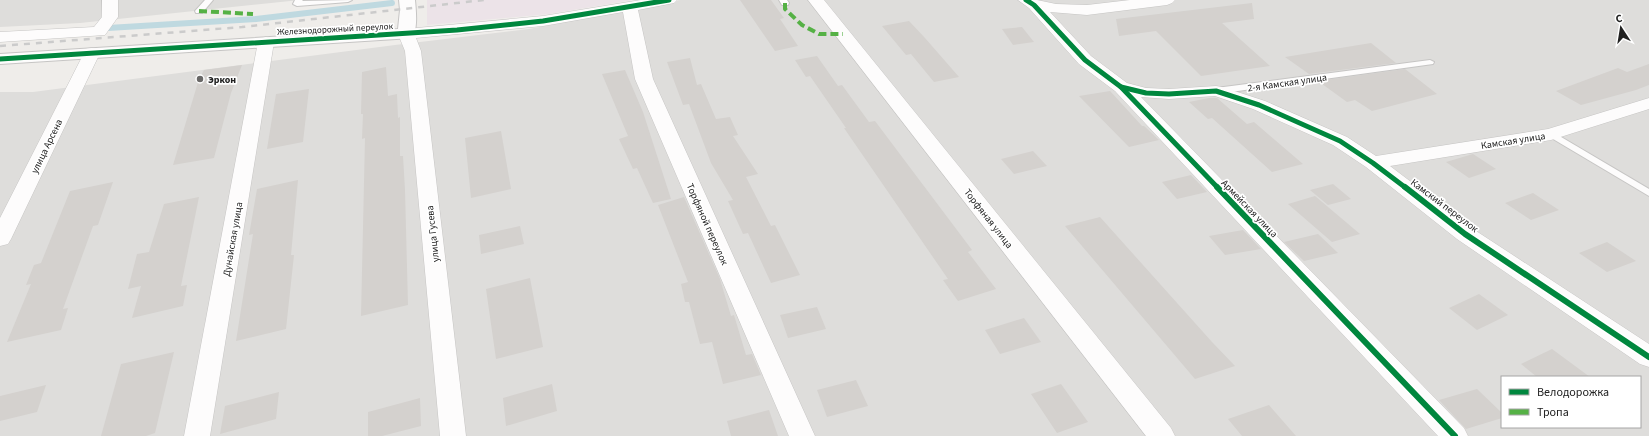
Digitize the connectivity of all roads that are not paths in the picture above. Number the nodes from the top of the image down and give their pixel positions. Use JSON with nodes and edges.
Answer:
{"nodes":[{"id":1,"x":110,"y":0,"type":"edge"},
{"id":2,"x":209,"y":0,"type":"edge"},
{"id":3,"x":299,"y":0,"type":"edge"},
{"id":4,"x":348,"y":0,"type":"edge"},
{"id":5,"x":407,"y":0,"type":"edge"},
{"id":6,"x":669,"y":0,"type":"edge"},
{"id":7,"x":816,"y":0,"type":"edge"},
{"id":8,"x":1167,"y":0,"type":"edge"},
{"id":9,"x":1030,"y":2,"type":"edge"},
{"id":10,"x":630,"y":6,"type":"junction"},
{"id":11,"x":199,"y":11,"type":"dead end"},
{"id":12,"x":406,"y":34,"type":"junction"},
{"id":13,"x":0,"y":37,"type":"edge"},
{"id":14,"x":266,"y":42,"type":"junction"},
{"id":15,"x":92,"y":53,"type":"junction"},
{"id":16,"x":0,"y":59,"type":"edge"},
{"id":17,"x":1430,"y":62,"type":"dead end"},
{"id":18,"x":1121,"y":87,"type":"junction"},
{"id":19,"x":1216,"y":91,"type":"junction"},
{"id":20,"x":1649,"y":103,"type":"edge"},
{"id":21,"x":1551,"y":134,"type":"junction"},
{"id":22,"x":1373,"y":162,"type":"junction"},
{"id":23,"x":1649,"y":193,"type":"edge"},
{"id":24,"x":0,"y":239,"type":"edge"},
{"id":25,"x":1649,"y":357,"type":"edge"},
{"id":26,"x":197,"y":436,"type":"edge"},
{"id":27,"x":454,"y":436,"type":"edge"},
{"id":28,"x":802,"y":436,"type":"edge"},
{"id":29,"x":1162,"y":436,"type":"edge"},
{"id":30,"x":1455,"y":436,"type":"edge"}],
"edges":[{"from":1,"to":13,"type":"street"},
{"from":2,"to":11,"type":"lane"},
{"from":3,"to":4,"type":"lane"},
{"from":5,"to":12,"type":"street"},
{"from":6,"to":10,"type":"street","name":"Железнодорожный переулок"},
{"from":7,"to":29,"type":"street","name":"Торфяная улица"},
{"from":8,"to":9,"type":"street"},
{"from":9,"to":18,"type":"street","name":"Армейская улица"},
{"from":10,"to":12,"type":"street","name":"Железнодорожный переулок"},
{"from":10,"to":28,"type":"street","name":"Торфяной переулок"},
{"from":12,"to":14,"type":"street","name":"Железнодорожный переулок"},
{"from":12,"to":27,"type":"street","name":"улица Гусева"},
{"from":14,"to":15,"type":"street","name":"Железнодорожный переулок"},
{"from":14,"to":26,"type":"street","name":"Дунайская улица"},
{"from":15,"to":16,"type":"street","name":"Железнодорожный переулок"},
{"from":15,"to":24,"type":"street","name":"улица Арсена"},
{"from":17,"to":19,"type":"lane","name":"2-я Камская улица"},
{"from":18,"to":19,"type":"street","name":"2-я Камская улица"},
{"from":18,"to":30,"type":"street","name":"Армейская улица"},
{"from":19,"to":22,"type":"street","name":"Камский переулок"},
{"from":20,"to":21,"type":"street","name":"Камская улица"},
{"from":21,"to":22,"type":"street","name":"Камская улица"},
{"from":21,"to":23,"type":"lane"},
{"from":22,"to":25,"type":"street","name":"Камский переулок"}]}
